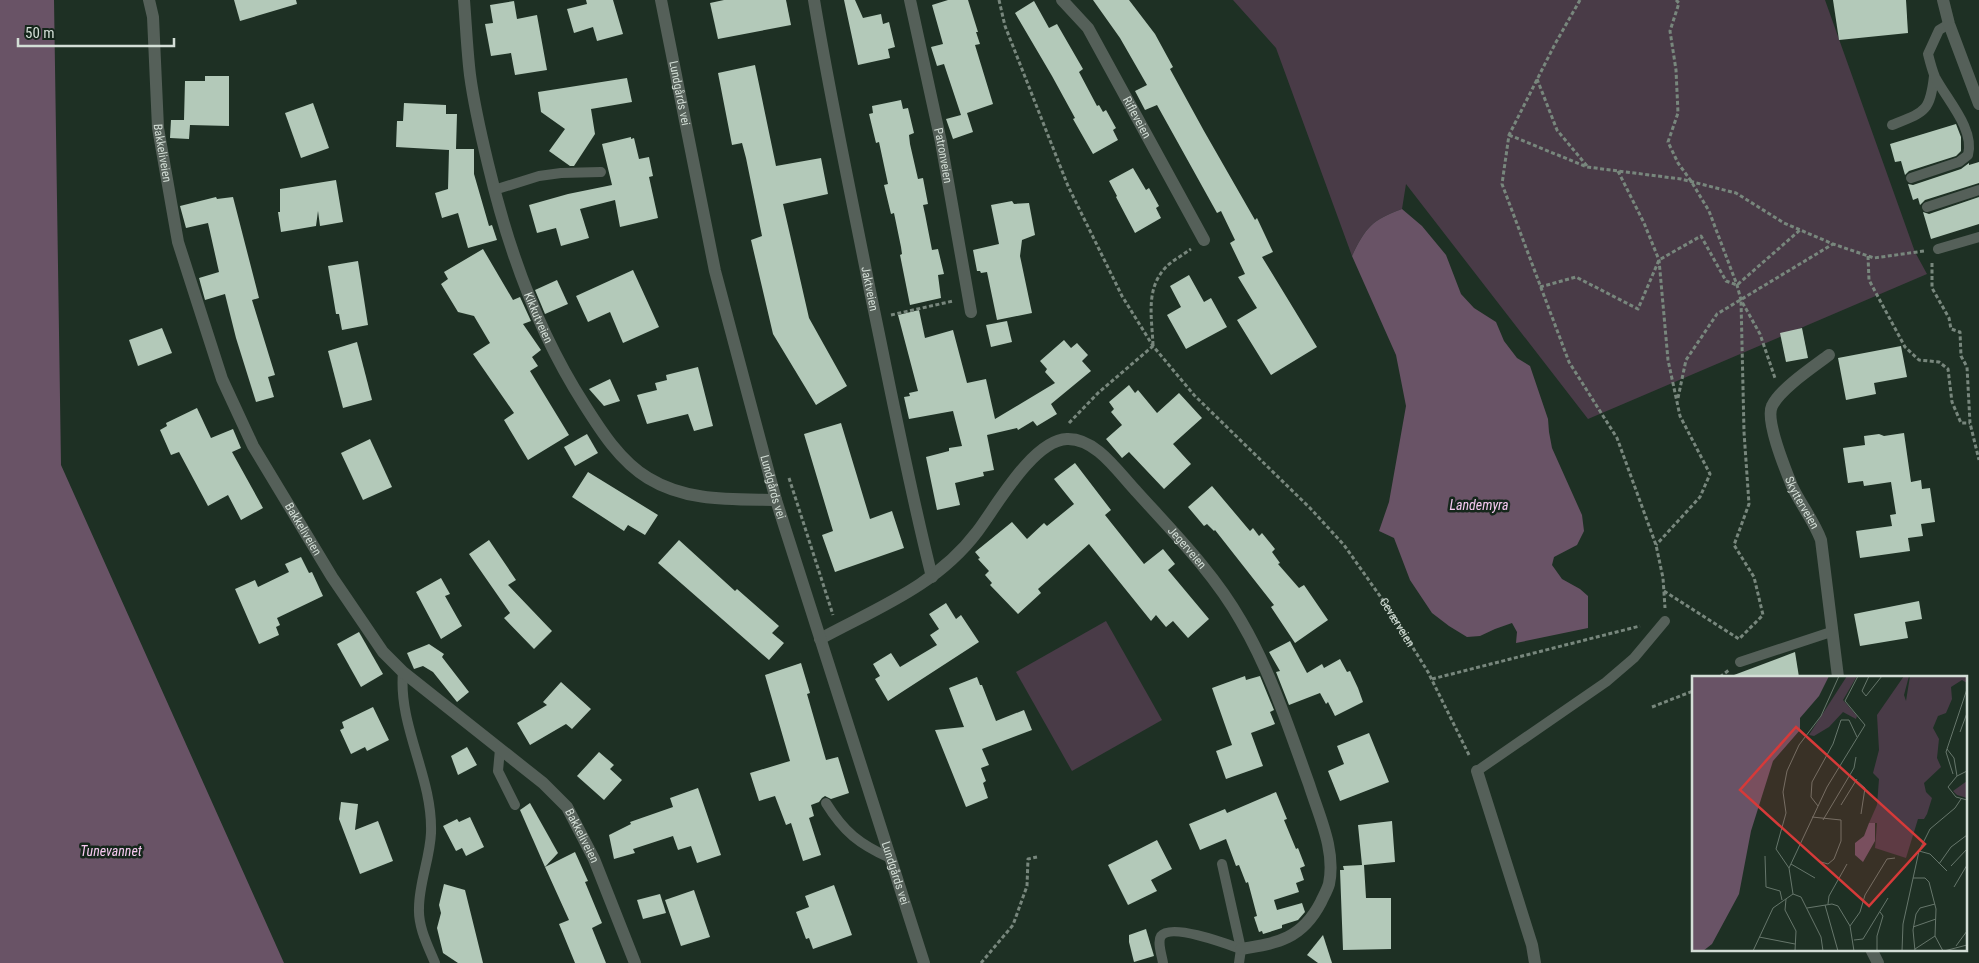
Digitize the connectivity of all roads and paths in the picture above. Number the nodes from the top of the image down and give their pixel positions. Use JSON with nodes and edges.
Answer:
{"nodes":[{"id":1,"x":149,"y":0,"type":"edge"},
{"id":2,"x":464,"y":0,"type":"edge"},
{"id":3,"x":661,"y":0,"type":"edge"},
{"id":4,"x":814,"y":0,"type":"edge"},
{"id":5,"x":910,"y":0,"type":"edge"},
{"id":6,"x":999,"y":0,"type":"edge"},
{"id":7,"x":1062,"y":0,"type":"edge"},
{"id":8,"x":1580,"y":0,"type":"edge"},
{"id":9,"x":1676,"y":0,"type":"edge"},
{"id":10,"x":1943,"y":0,"type":"edge"},
{"id":11,"x":1950,"y":24,"type":"junction"},
{"id":12,"x":1934,"y":76,"type":"junction"},
{"id":13,"x":1537,"y":79,"type":"junction"},
{"id":14,"x":1979,"y":104,"type":"edge"},
{"id":15,"x":1892,"y":125,"type":"dead end"},
{"id":16,"x":1509,"y":135,"type":"junction"},
{"id":17,"x":1587,"y":166,"type":"junction"},
{"id":18,"x":601,"y":172,"type":"dead end"},
{"id":19,"x":1618,"y":172,"type":"junction"},
{"id":20,"x":1911,"y":178,"type":"dead end"},
{"id":21,"x":1692,"y":181,"type":"junction"},
{"id":22,"x":494,"y":190,"type":"junction"},
{"id":23,"x":1979,"y":190,"type":"edge"},
{"id":24,"x":1927,"y":207,"type":"dead end"},
{"id":25,"x":1800,"y":230,"type":"junction"},
{"id":26,"x":1979,"y":236,"type":"edge"},
{"id":27,"x":1204,"y":240,"type":"joint"},
{"id":28,"x":1833,"y":244,"type":"junction"},
{"id":29,"x":1938,"y":249,"type":"junction"},
{"id":30,"x":1868,"y":256,"type":"junction"},
{"id":31,"x":1658,"y":260,"type":"junction"},
{"id":32,"x":1737,"y":285,"type":"junction"},
{"id":33,"x":1540,"y":288,"type":"junction"},
{"id":34,"x":968,"y":297,"type":"junction"},
{"id":35,"x":1741,"y":300,"type":"junction"},
{"id":36,"x":971,"y":312,"type":"dead end"},
{"id":37,"x":876,"y":318,"type":"junction"},
{"id":38,"x":1153,"y":346,"type":"junction"},
{"id":39,"x":1828,"y":356,"type":"dead end"},
{"id":40,"x":1781,"y":395,"type":"junction"},
{"id":41,"x":1677,"y":401,"type":"junction"},
{"id":42,"x":1970,"y":423,"type":"junction"},
{"id":43,"x":1070,"y":439,"type":"junction"},
{"id":44,"x":1979,"y":460,"type":"edge"},
{"id":45,"x":788,"y":475,"type":"dead end"},
{"id":46,"x":776,"y":500,"type":"junction"},
{"id":47,"x":1656,"y":545,"type":"junction"},
{"id":48,"x":932,"y":576,"type":"junction"},
{"id":49,"x":1664,"y":591,"type":"junction"},
{"id":50,"x":1665,"y":620,"type":"junction"},
{"id":51,"x":838,"y":629,"type":"junction"},
{"id":52,"x":1831,"y":632,"type":"junction"},
{"id":53,"x":820,"y":639,"type":"junction"},
{"id":54,"x":1740,"y":662,"type":"dead end"},
{"id":55,"x":403,"y":672,"type":"junction"},
{"id":56,"x":1838,"y":676,"type":"edge"},
{"id":57,"x":1432,"y":679,"type":"junction"},
{"id":58,"x":1692,"y":691,"type":"edge"},
{"id":59,"x":1652,"y":707,"type":"dead end"},
{"id":60,"x":500,"y":749,"type":"junction"},
{"id":61,"x":1477,"y":771,"type":"junction"},
{"id":62,"x":826,"y":803,"type":"dead end"},
{"id":63,"x":515,"y":804,"type":"dead end"},
{"id":64,"x":890,"y":858,"type":"junction"},
{"id":65,"x":1037,"y":858,"type":"dead end"},
{"id":66,"x":1222,"y":864,"type":"dead end"},
{"id":67,"x":1241,"y":949,"type":"junction"},
{"id":68,"x":1872,"y":950,"type":"edge"},
{"id":69,"x":435,"y":963,"type":"edge"},
{"id":70,"x":635,"y":963,"type":"edge"},
{"id":71,"x":924,"y":963,"type":"edge"},
{"id":72,"x":981,"y":963,"type":"edge"},
{"id":73,"x":1163,"y":963,"type":"edge"},
{"id":74,"x":1239,"y":963,"type":"edge"},
{"id":75,"x":1535,"y":963,"type":"edge"},
{"id":76,"x":1878,"y":963,"type":"edge"}],
"edges":[{"from":1,"to":55,"type":"street","name":"Bakkeliveien"},
{"from":2,"to":22,"type":"street","name":"Kikkutveien"},
{"from":3,"to":46,"type":"street","name":"Lundgårds vei"},
{"from":4,"to":37,"type":"street","name":"Jaktveien"},
{"from":5,"to":34,"type":"street","name":"Patronveien"},
{"from":6,"to":38,"type":"path","name":"Geværveien"},
{"from":7,"to":27,"type":"street","name":"Rifleveien"},
{"from":8,"to":13,"type":"path"},
{"from":9,"to":21,"type":"path"},
{"from":10,"to":11,"type":"street"},
{"from":11,"to":12,"type":"lane"},
{"from":11,"to":14,"type":"street"},
{"from":12,"to":15,"type":"lane"},
{"from":12,"to":20,"type":"lane"},
{"from":13,"to":16,"type":"path"},
{"from":13,"to":17,"type":"path"},
{"from":16,"to":17,"type":"path"},
{"from":16,"to":33,"type":"path"},
{"from":17,"to":19,"type":"path"},
{"from":18,"to":22,"type":"lane"},
{"from":19,"to":21,"type":"path"},
{"from":19,"to":31,"type":"path"},
{"from":21,"to":25,"type":"path"},
{"from":21,"to":32,"type":"path"},
{"from":22,"to":46,"type":"street","name":"Kikkutveien"},
{"from":23,"to":24,"type":"lane"},
{"from":25,"to":28,"type":"path"},
{"from":25,"to":32,"type":"path"},
{"from":26,"to":29,"type":"lane"},
{"from":27,"to":38,"type":"path"},
{"from":28,"to":30,"type":"path"},
{"from":28,"to":35,"type":"path"},
{"from":29,"to":30,"type":"path"},
{"from":29,"to":42,"type":"path"},
{"from":30,"to":42,"type":"path"},
{"from":31,"to":32,"type":"path"},
{"from":31,"to":33,"type":"path"},
{"from":31,"to":41,"type":"path"},
{"from":32,"to":35,"type":"path"},
{"from":33,"to":47,"type":"path"},
{"from":34,"to":36,"type":"street","name":"Patronveien"},
{"from":34,"to":37,"type":"path"},
{"from":35,"to":40,"type":"path"},
{"from":35,"to":41,"type":"path"},
{"from":35,"to":49,"type":"path"},
{"from":37,"to":48,"type":"street","name":"Jaktveien"},
{"from":38,"to":43,"type":"path"},
{"from":38,"to":57,"type":"path","name":"Geværveien"},
{"from":39,"to":40,"type":"street","name":"Skytterveien"},
{"from":40,"to":52,"type":"street","name":"Skytterveien"},
{"from":41,"to":47,"type":"path"},
{"from":42,"to":44,"type":"path"},
{"from":43,"to":48,"type":"street"},
{"from":43,"to":67,"type":"street","name":"Jegerveien"},
{"from":45,"to":51,"type":"path"},
{"from":46,"to":53,"type":"street","name":"Lundgårds vei"},
{"from":47,"to":49,"type":"path"},
{"from":48,"to":51,"type":"street"},
{"from":49,"to":50,"type":"path"},
{"from":50,"to":57,"type":"path"},
{"from":50,"to":61,"type":"lane"},
{"from":51,"to":53,"type":"street"},
{"from":52,"to":54,"type":"lane"},
{"from":52,"to":56,"type":"street","name":"Skytterveien"},
{"from":53,"to":64,"type":"street","name":"Lundgårds vei"},
{"from":55,"to":60,"type":"street","name":"Bakkeliveien"},
{"from":55,"to":69,"type":"lane"},
{"from":57,"to":61,"type":"path","name":"Geværveien"},
{"from":58,"to":59,"type":"path"},
{"from":60,"to":63,"type":"lane"},
{"from":60,"to":70,"type":"street","name":"Bakkeliveien"},
{"from":61,"to":75,"type":"street"},
{"from":62,"to":64,"type":"lane"},
{"from":64,"to":71,"type":"street","name":"Lundgårds vei"},
{"from":65,"to":72,"type":"path"},
{"from":66,"to":67,"type":"lane"},
{"from":67,"to":73,"type":"lane"},
{"from":67,"to":74,"type":"lane"},
{"from":68,"to":76,"type":"street"}]}
